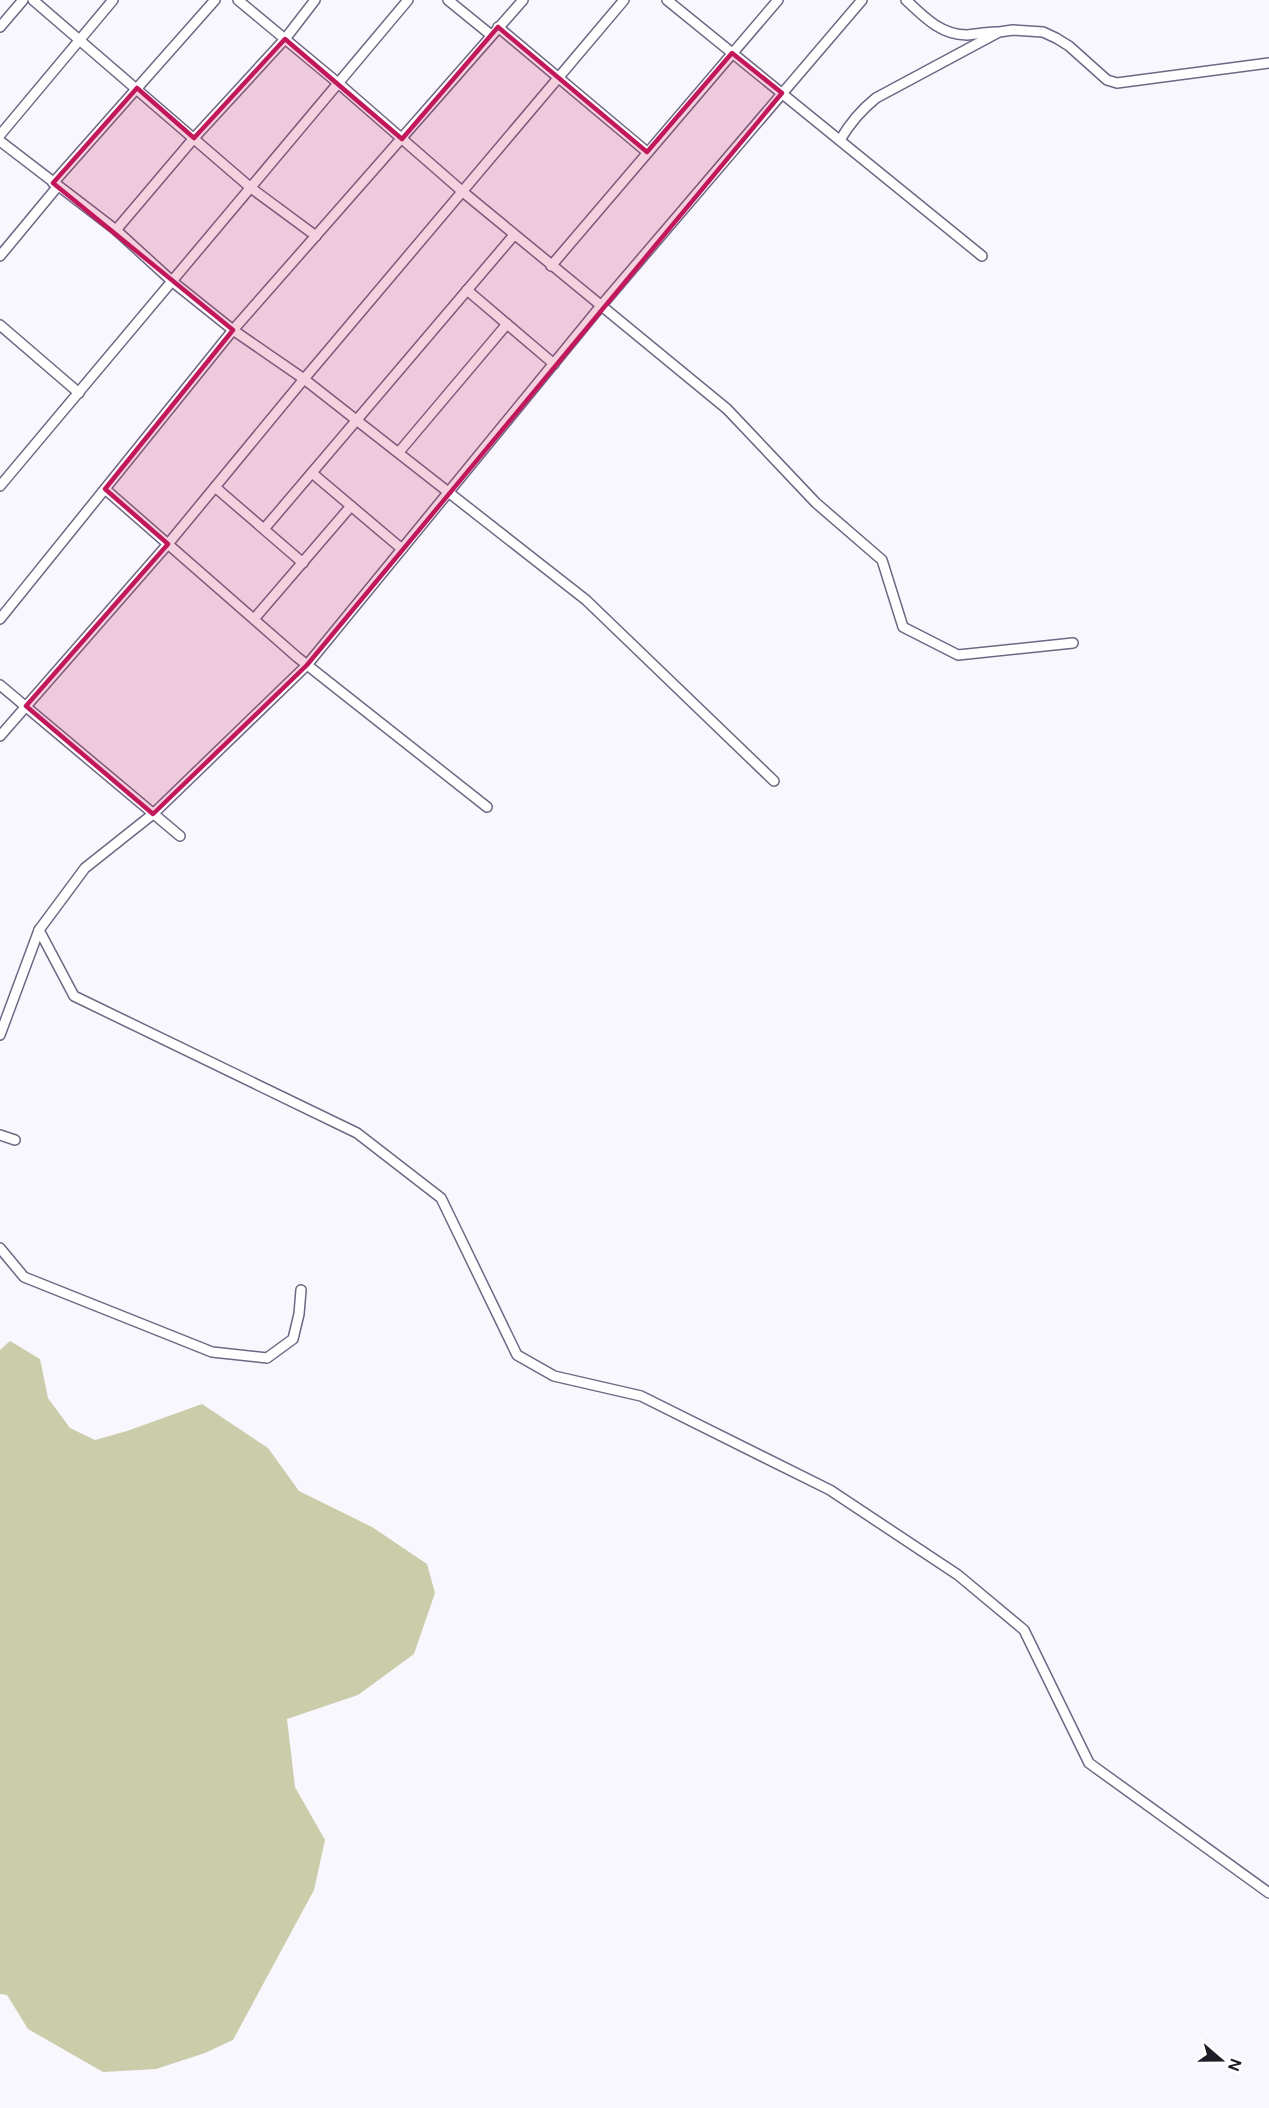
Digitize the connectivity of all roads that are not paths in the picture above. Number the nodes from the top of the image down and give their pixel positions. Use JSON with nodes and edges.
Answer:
{"nodes":[{"id":1,"x":23,"y":0,"type":"edge"},
{"id":2,"x":33,"y":0,"type":"edge"},
{"id":3,"x":113,"y":0,"type":"edge"},
{"id":4,"x":215,"y":0,"type":"edge"},
{"id":5,"x":238,"y":0,"type":"edge"},
{"id":6,"x":315,"y":0,"type":"edge"},
{"id":7,"x":408,"y":0,"type":"edge"},
{"id":8,"x":448,"y":0,"type":"edge"},
{"id":9,"x":523,"y":0,"type":"edge"},
{"id":10,"x":624,"y":0,"type":"edge"},
{"id":11,"x":667,"y":0,"type":"edge"},
{"id":12,"x":778,"y":0,"type":"edge"},
{"id":13,"x":862,"y":0,"type":"edge"},
{"id":14,"x":906,"y":0,"type":"edge"},
{"id":15,"x":0,"y":27,"type":"edge"},
{"id":16,"x":495,"y":31,"type":"junction"},
{"id":17,"x":999,"y":32,"type":"junction"},
{"id":18,"x":80,"y":39,"type":"junction"},
{"id":19,"x":285,"y":39,"type":"junction"},
{"id":20,"x":732,"y":53,"type":"junction"},
{"id":21,"x":1269,"y":63,"type":"edge"},
{"id":22,"x":559,"y":78,"type":"junction"},
{"id":23,"x":338,"y":82,"type":"junction"},
{"id":24,"x":136,"y":88,"type":"junction"},
{"id":25,"x":782,"y":93,"type":"junction"},
{"id":26,"x":0,"y":135,"type":"edge"},
{"id":27,"x":194,"y":138,"type":"junction"},
{"id":28,"x":402,"y":139,"type":"junction"},
{"id":29,"x":840,"y":140,"type":"junction"},
{"id":30,"x":0,"y":141,"type":"edge"},
{"id":31,"x":647,"y":152,"type":"junction"},
{"id":32,"x":56,"y":184,"type":"junction"},
{"id":33,"x":251,"y":188,"type":"junction"},
{"id":34,"x":463,"y":192,"type":"junction"},
{"id":35,"x":116,"y":231,"type":"junction"},
{"id":36,"x":514,"y":235,"type":"junction"},
{"id":37,"x":316,"y":236,"type":"junction"},
{"id":38,"x":0,"y":256,"type":"edge"},
{"id":39,"x":982,"y":256,"type":"dead end"},
{"id":40,"x":551,"y":266,"type":"junction"},
{"id":41,"x":173,"y":282,"type":"junction"},
{"id":42,"x":467,"y":290,"type":"junction"},
{"id":43,"x":600,"y":307,"type":"junction"},
{"id":44,"x":507,"y":324,"type":"junction"},
{"id":45,"x":0,"y":325,"type":"edge"},
{"id":46,"x":233,"y":330,"type":"junction"},
{"id":47,"x":554,"y":364,"type":"junction"},
{"id":48,"x":304,"y":379,"type":"junction"},
{"id":49,"x":79,"y":393,"type":"junction"},
{"id":50,"x":357,"y":420,"type":"junction"},
{"id":51,"x":399,"y":453,"type":"junction"},
{"id":52,"x":312,"y":473,"type":"junction"},
{"id":53,"x":0,"y":486,"type":"edge"},
{"id":54,"x":215,"y":487,"type":"junction"},
{"id":55,"x":105,"y":489,"type":"junction"},
{"id":56,"x":450,"y":492,"type":"junction"},
{"id":57,"x":351,"y":506,"type":"junction"},
{"id":58,"x":264,"y":529,"type":"junction"},
{"id":59,"x":168,"y":544,"type":"junction"},
{"id":60,"x":402,"y":549,"type":"junction"},
{"id":61,"x":303,"y":562,"type":"junction"},
{"id":62,"x":0,"y":619,"type":"edge"},
{"id":63,"x":254,"y":619,"type":"junction"},
{"id":64,"x":1073,"y":643,"type":"dead end"},
{"id":65,"x":307,"y":665,"type":"junction"},
{"id":66,"x":0,"y":685,"type":"edge"},
{"id":67,"x":26,"y":706,"type":"junction"},
{"id":68,"x":0,"y":736,"type":"edge"},
{"id":69,"x":774,"y":781,"type":"dead end"},
{"id":70,"x":487,"y":807,"type":"dead end"},
{"id":71,"x":153,"y":814,"type":"junction"},
{"id":72,"x":180,"y":836,"type":"dead end"},
{"id":73,"x":39,"y":930,"type":"junction"},
{"id":74,"x":4,"y":1013,"type":"edge"},
{"id":75,"x":0,"y":1035,"type":"edge"},
{"id":76,"x":0,"y":1135,"type":"edge"},
{"id":77,"x":15,"y":1140,"type":"dead end"},
{"id":78,"x":0,"y":1248,"type":"edge"},
{"id":79,"x":301,"y":1290,"type":"dead end"},
{"id":80,"x":1269,"y":1893,"type":"edge"}],
"edges":[{"from":1,"to":15,"type":"street"},
{"from":2,"to":18,"type":"street"},
{"from":3,"to":18,"type":"street"},
{"from":4,"to":24,"type":"street"},
{"from":5,"to":19,"type":"street"},
{"from":6,"to":19,"type":"street"},
{"from":7,"to":23,"type":"street"},
{"from":8,"to":16,"type":"street"},
{"from":9,"to":16,"type":"street"},
{"from":10,"to":22,"type":"street"},
{"from":11,"to":20,"type":"street"},
{"from":12,"to":20,"type":"street"},
{"from":13,"to":25,"type":"street"},
{"from":14,"to":17,"type":"street"},
{"from":16,"to":22,"type":"street"},
{"from":16,"to":28,"type":"street"},
{"from":17,"to":21,"type":"street"},
{"from":17,"to":29,"type":"street"},
{"from":18,"to":24,"type":"street"},
{"from":18,"to":26,"type":"street"},
{"from":19,"to":23,"type":"street"},
{"from":19,"to":27,"type":"street"},
{"from":20,"to":25,"type":"street"},
{"from":20,"to":31,"type":"street"},
{"from":22,"to":31,"type":"street"},
{"from":22,"to":34,"type":"street"},
{"from":23,"to":28,"type":"street"},
{"from":23,"to":33,"type":"street"},
{"from":24,"to":27,"type":"street"},
{"from":24,"to":32,"type":"street"},
{"from":25,"to":29,"type":"street"},
{"from":25,"to":43,"type":"street"},
{"from":27,"to":33,"type":"street"},
{"from":27,"to":35,"type":"street"},
{"from":28,"to":34,"type":"street"},
{"from":28,"to":37,"type":"street"},
{"from":29,"to":39,"type":"street"},
{"from":30,"to":32,"type":"street"},
{"from":31,"to":40,"type":"street"},
{"from":32,"to":35,"type":"street"},
{"from":32,"to":38,"type":"street"},
{"from":33,"to":37,"type":"street"},
{"from":33,"to":41,"type":"street"},
{"from":34,"to":36,"type":"street"},
{"from":34,"to":48,"type":"street"},
{"from":35,"to":41,"type":"street"},
{"from":36,"to":40,"type":"street"},
{"from":36,"to":42,"type":"street"},
{"from":37,"to":46,"type":"street"},
{"from":40,"to":43,"type":"street"},
{"from":41,"to":46,"type":"street"},
{"from":41,"to":49,"type":"street"},
{"from":42,"to":44,"type":"street"},
{"from":42,"to":50,"type":"street"},
{"from":43,"to":47,"type":"street"},
{"from":43,"to":64,"type":"street"},
{"from":44,"to":47,"type":"street"},
{"from":44,"to":51,"type":"street"},
{"from":45,"to":49,"type":"street"},
{"from":46,"to":48,"type":"street"},
{"from":46,"to":55,"type":"street"},
{"from":47,"to":56,"type":"street"},
{"from":48,"to":50,"type":"street"},
{"from":48,"to":54,"type":"street"},
{"from":49,"to":53,"type":"street"},
{"from":50,"to":51,"type":"street"},
{"from":50,"to":52,"type":"street"},
{"from":51,"to":56,"type":"street"},
{"from":52,"to":57,"type":"street"},
{"from":52,"to":58,"type":"street"},
{"from":54,"to":58,"type":"street"},
{"from":54,"to":59,"type":"street"},
{"from":55,"to":59,"type":"street"},
{"from":55,"to":62,"type":"street"},
{"from":56,"to":60,"type":"street"},
{"from":56,"to":69,"type":"street"},
{"from":57,"to":60,"type":"street"},
{"from":57,"to":61,"type":"street"},
{"from":58,"to":61,"type":"street"},
{"from":59,"to":63,"type":"street"},
{"from":59,"to":67,"type":"street"},
{"from":60,"to":65,"type":"street"},
{"from":61,"to":63,"type":"street"},
{"from":63,"to":65,"type":"street"},
{"from":65,"to":70,"type":"street"},
{"from":65,"to":71,"type":"street"},
{"from":66,"to":67,"type":"street"},
{"from":67,"to":68,"type":"street"},
{"from":67,"to":71,"type":"street"},
{"from":71,"to":72,"type":"street"},
{"from":71,"to":73,"type":"street"},
{"from":73,"to":74,"type":"street"},
{"from":73,"to":80,"type":"street"},
{"from":74,"to":75,"type":"street"},
{"from":76,"to":77,"type":"street"},
{"from":78,"to":79,"type":"street"}]}
